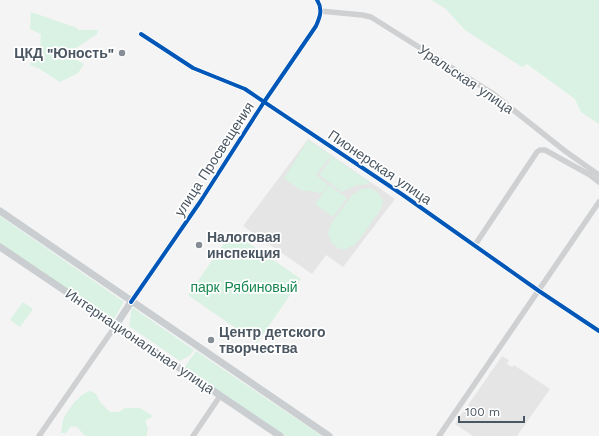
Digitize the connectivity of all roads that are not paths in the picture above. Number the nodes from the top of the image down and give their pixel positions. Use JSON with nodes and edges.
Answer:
{"nodes":[{"id":1,"x":317,"y":0,"type":"edge"},
{"id":2,"x":320,"y":8,"type":"junction"},
{"id":3,"x":141,"y":34,"type":"dead end"},
{"id":4,"x":264,"y":102,"type":"junction"},
{"id":5,"x":599,"y":175,"type":"edge"},
{"id":6,"x":599,"y":182,"type":"edge"},
{"id":7,"x":599,"y":202,"type":"edge"},
{"id":8,"x":0,"y":211,"type":"edge"},
{"id":9,"x":475,"y":245,"type":"junction"},
{"id":10,"x":0,"y":247,"type":"edge"},
{"id":11,"x":539,"y":291,"type":"junction"},
{"id":12,"x":131,"y":302,"type":"junction"},
{"id":13,"x":116,"y":324,"type":"junction"},
{"id":14,"x":599,"y":331,"type":"edge"},
{"id":15,"x":220,"y":396,"type":"junction"},
{"id":16,"x":39,"y":436,"type":"edge"},
{"id":17,"x":193,"y":436,"type":"edge"},
{"id":18,"x":280,"y":436,"type":"edge"},
{"id":19,"x":329,"y":436,"type":"edge"},
{"id":20,"x":440,"y":436,"type":"edge"}],
"edges":[{"from":1,"to":2,"type":"street"},
{"from":2,"to":4,"type":"street","name":"улица Просвещения"},
{"from":2,"to":5,"type":"street","name":"Уральская улица"},
{"from":3,"to":4,"type":"street","name":"Пионерская улица"},
{"from":4,"to":9,"type":"street","name":"Пионерская улица"},
{"from":4,"to":12,"type":"street","name":"улица Просвещения"},
{"from":6,"to":9,"type":"street"},
{"from":7,"to":11,"type":"street"},
{"from":8,"to":12,"type":"main road","name":"Интернациональная улица"},
{"from":9,"to":11,"type":"street","name":"Пионерская улица"},
{"from":10,"to":13,"type":"main road","name":"Интернациональная улица"},
{"from":11,"to":14,"type":"street","name":"Пионерская улица"},
{"from":11,"to":20,"type":"street"},
{"from":12,"to":13,"type":"main road"},
{"from":12,"to":19,"type":"main road","name":"Интернациональная улица"},
{"from":13,"to":15,"type":"main road","name":"Интернациональная улица"},
{"from":13,"to":16,"type":"street"},
{"from":15,"to":17,"type":"street"},
{"from":15,"to":18,"type":"main road","name":"Интернациональная улица"}]}
